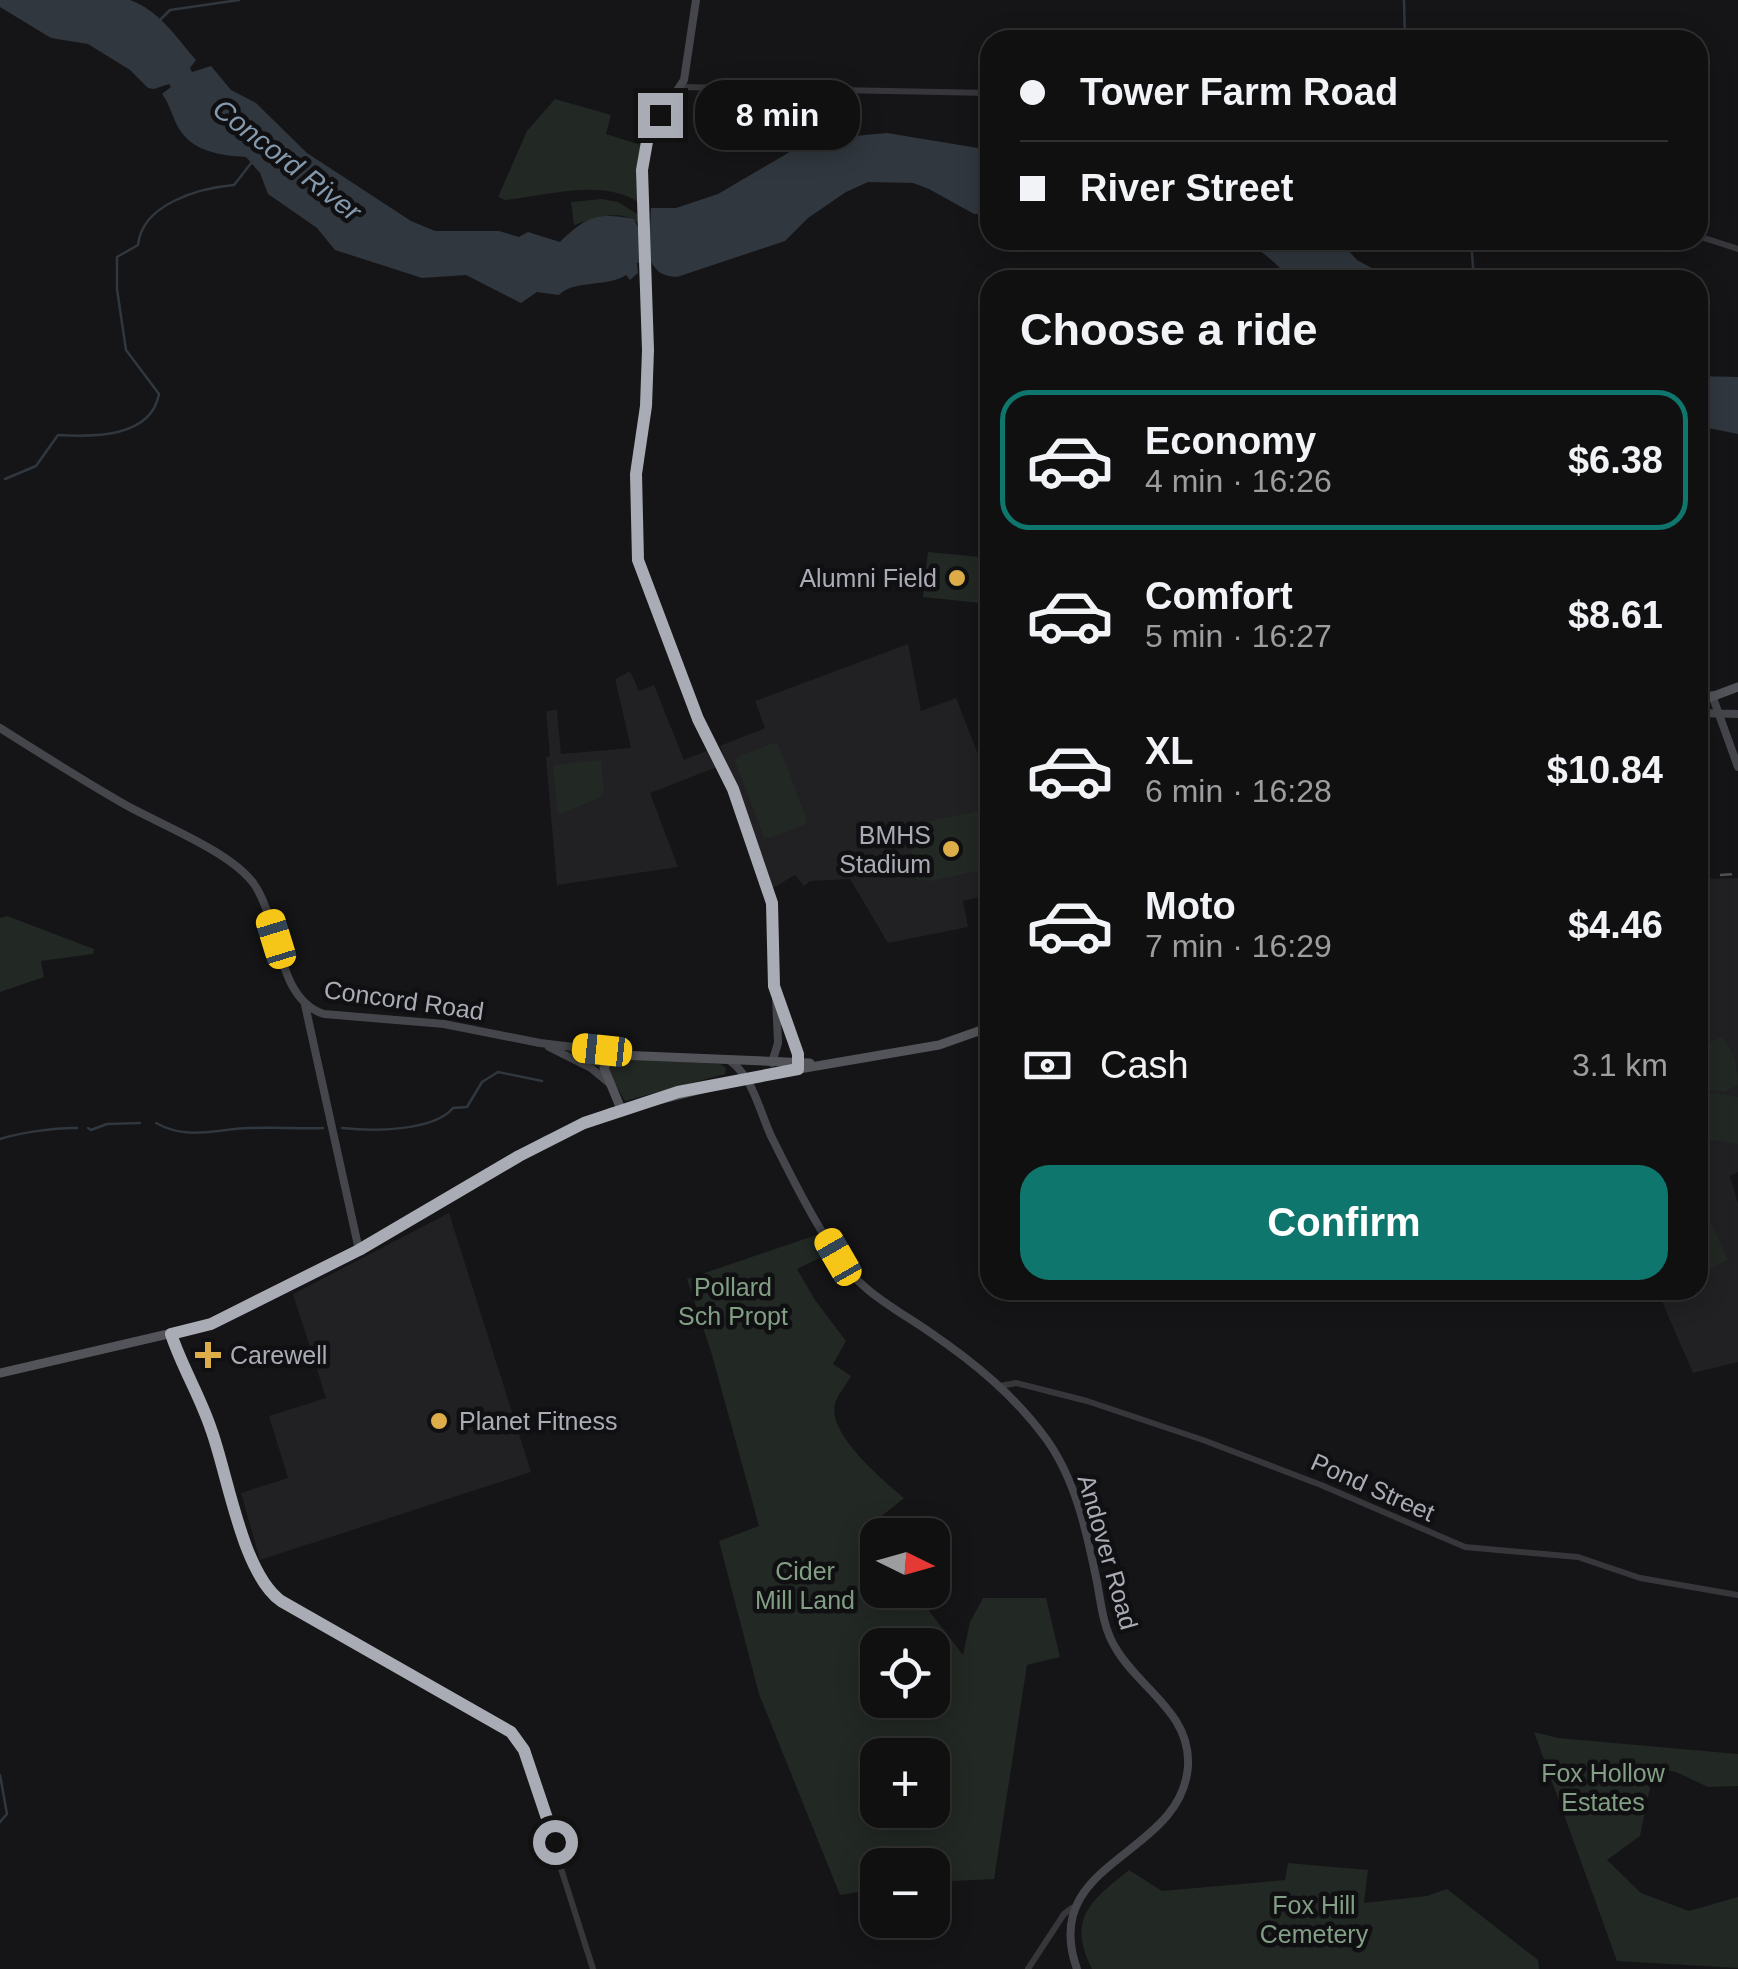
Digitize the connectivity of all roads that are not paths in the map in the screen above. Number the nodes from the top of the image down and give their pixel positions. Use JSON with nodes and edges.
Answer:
{"nodes":[{"id":1,"x":696,"y":0,"type":"edge"},
{"id":2,"x":680,"y":88,"type":"junction"},
{"id":3,"x":980,"y":94,"type":"edge"},
{"id":4,"x":1708,"y":239,"type":"edge"},
{"id":5,"x":1738,"y":249,"type":"edge"},
{"id":6,"x":1738,"y":687,"type":"edge"},
{"id":7,"x":1712,"y":695,"type":"junction"},
{"id":8,"x":1708,"y":697,"type":"edge"},
{"id":9,"x":1708,"y":712,"type":"edge"},
{"id":10,"x":1718,"y":712,"type":"junction"},
{"id":11,"x":1736,"y":714,"type":"edge"},
{"id":12,"x":0,"y":728,"type":"edge"},
{"id":13,"x":1724,"y":730,"type":"junction"},
{"id":14,"x":1738,"y":767,"type":"edge"},
{"id":15,"x":774,"y":986,"type":"junction"},
{"id":16,"x":305,"y":1005,"type":"junction"},
{"id":17,"x":980,"y":1031,"type":"edge"},
{"id":18,"x":540,"y":1043,"type":"junction"},
{"id":19,"x":628,"y":1054,"type":"junction"},
{"id":20,"x":728,"y":1060,"type":"junction"},
{"id":21,"x":772,"y":1063,"type":"junction"},
{"id":22,"x":799,"y":1066,"type":"junction"},
{"id":23,"x":746,"y":1078,"type":"junction"},
{"id":24,"x":725,"y":1082,"type":"junction"},
{"id":25,"x":610,"y":1083,"type":"junction"},
{"id":26,"x":621,"y":1109,"type":"junction"},
{"id":27,"x":359,"y":1250,"type":"junction"},
{"id":28,"x":171,"y":1334,"type":"junction"},
{"id":29,"x":0,"y":1373,"type":"edge"},
{"id":30,"x":1000,"y":1386,"type":"junction"},
{"id":31,"x":1738,"y":1595,"type":"edge"},
{"id":32,"x":1072,"y":1908,"type":"junction"},
{"id":33,"x":594,"y":1969,"type":"edge"},
{"id":34,"x":1028,"y":1969,"type":"edge"},
{"id":35,"x":1077,"y":1969,"type":"edge"}],
"edges":[{"from":1,"to":2,"type":"main road"},
{"from":2,"to":3,"type":"street"},
{"from":2,"to":15,"type":"main road"},
{"from":4,"to":5,"type":"street"},
{"from":6,"to":7,"type":"main road"},
{"from":7,"to":8,"type":"main road"},
{"from":7,"to":10,"type":"main road"},
{"from":9,"to":10,"type":"main road"},
{"from":10,"to":11,"type":"main road"},
{"from":10,"to":13,"type":"main road"},
{"from":11,"to":13,"type":"main road"},
{"from":12,"to":16,"type":"main road","name":"Concord Road"},
{"from":13,"to":14,"type":"main road"},
{"from":15,"to":21,"type":"main road"},
{"from":15,"to":22,"type":"main road"},
{"from":16,"to":18,"type":"main road","name":"Concord Road"},
{"from":16,"to":27,"type":"main road"},
{"from":17,"to":22,"type":"main road"},
{"from":18,"to":19,"type":"main road","name":"Concord Road"},
{"from":18,"to":25,"type":"main road"},
{"from":19,"to":20,"type":"main road","name":"Concord Road"},
{"from":19,"to":25,"type":"main road"},
{"from":20,"to":21,"type":"main road","name":"Concord Road"},
{"from":20,"to":23,"type":"main road"},
{"from":20,"to":24,"type":"main road"},
{"from":21,"to":22,"type":"main road","name":"Concord Road"},
{"from":22,"to":23,"type":"main road"},
{"from":23,"to":24,"type":"main road"},
{"from":23,"to":30,"type":"main road","name":"Andover Road"},
{"from":24,"to":26,"type":"main road"},
{"from":25,"to":26,"type":"main road"},
{"from":26,"to":27,"type":"main road"},
{"from":27,"to":28,"type":"main road"},
{"from":28,"to":29,"type":"main road"},
{"from":28,"to":33,"type":"street"},
{"from":30,"to":31,"type":"street","name":"Pond Street"},
{"from":30,"to":32,"type":"main road","name":"Andover Road"},
{"from":32,"to":34,"type":"street"},
{"from":32,"to":35,"type":"main road"}]}
